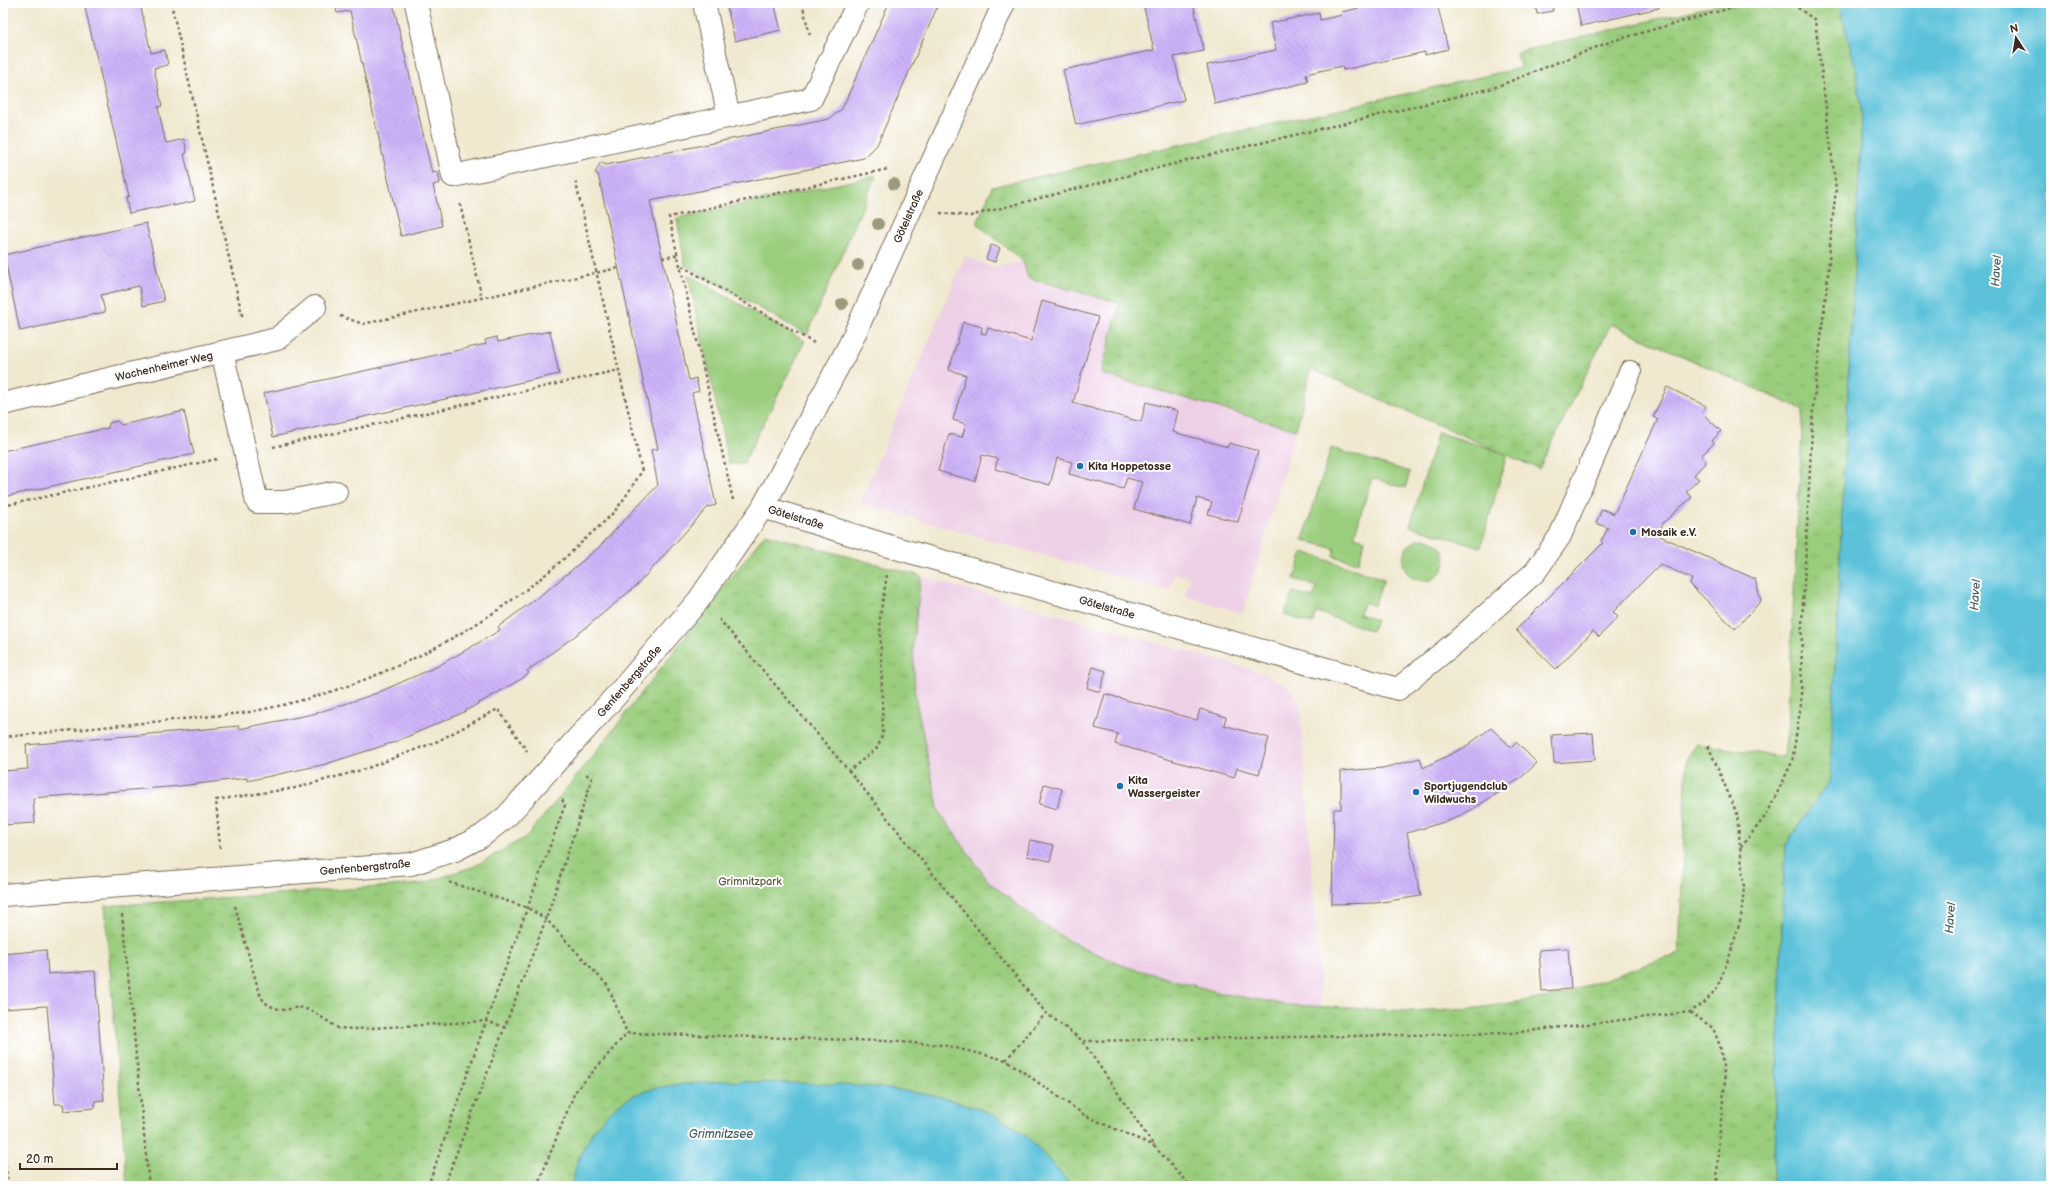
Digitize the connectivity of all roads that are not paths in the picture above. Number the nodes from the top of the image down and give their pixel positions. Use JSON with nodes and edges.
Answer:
{"nodes":[{"id":1,"x":416,"y":3,"type":"edge"},
{"id":2,"x":704,"y":3,"type":"edge"},
{"id":3,"x":858,"y":3,"type":"edge"},
{"id":4,"x":1006,"y":3,"type":"edge"},
{"id":5,"x":730,"y":117,"type":"junction"},
{"id":6,"x":314,"y":307,"type":"road end"},
{"id":7,"x":222,"y":352,"type":"junction"},
{"id":8,"x":1630,"y":372,"type":"dead end"},
{"id":9,"x":3,"y":404,"type":"edge"},
{"id":10,"x":336,"y":492,"type":"dead end"},
{"id":11,"x":763,"y":507,"type":"junction"},
{"id":12,"x":3,"y":895,"type":"edge"}],
"edges":[{"from":1,"to":5,"type":"street"},
{"from":2,"to":5,"type":"street"},
{"from":3,"to":5,"type":"street"},
{"from":4,"to":11,"type":"street","name":"Götelstraße"},
{"from":6,"to":7,"type":"street","name":"Wachenheimer Weg"},
{"from":7,"to":9,"type":"street","name":"Wachenheimer Weg"},
{"from":7,"to":10,"type":"street"},
{"from":8,"to":11,"type":"street","name":"Götelstraße"},
{"from":11,"to":12,"type":"street","name":"Genfenbergstraße"}]}
